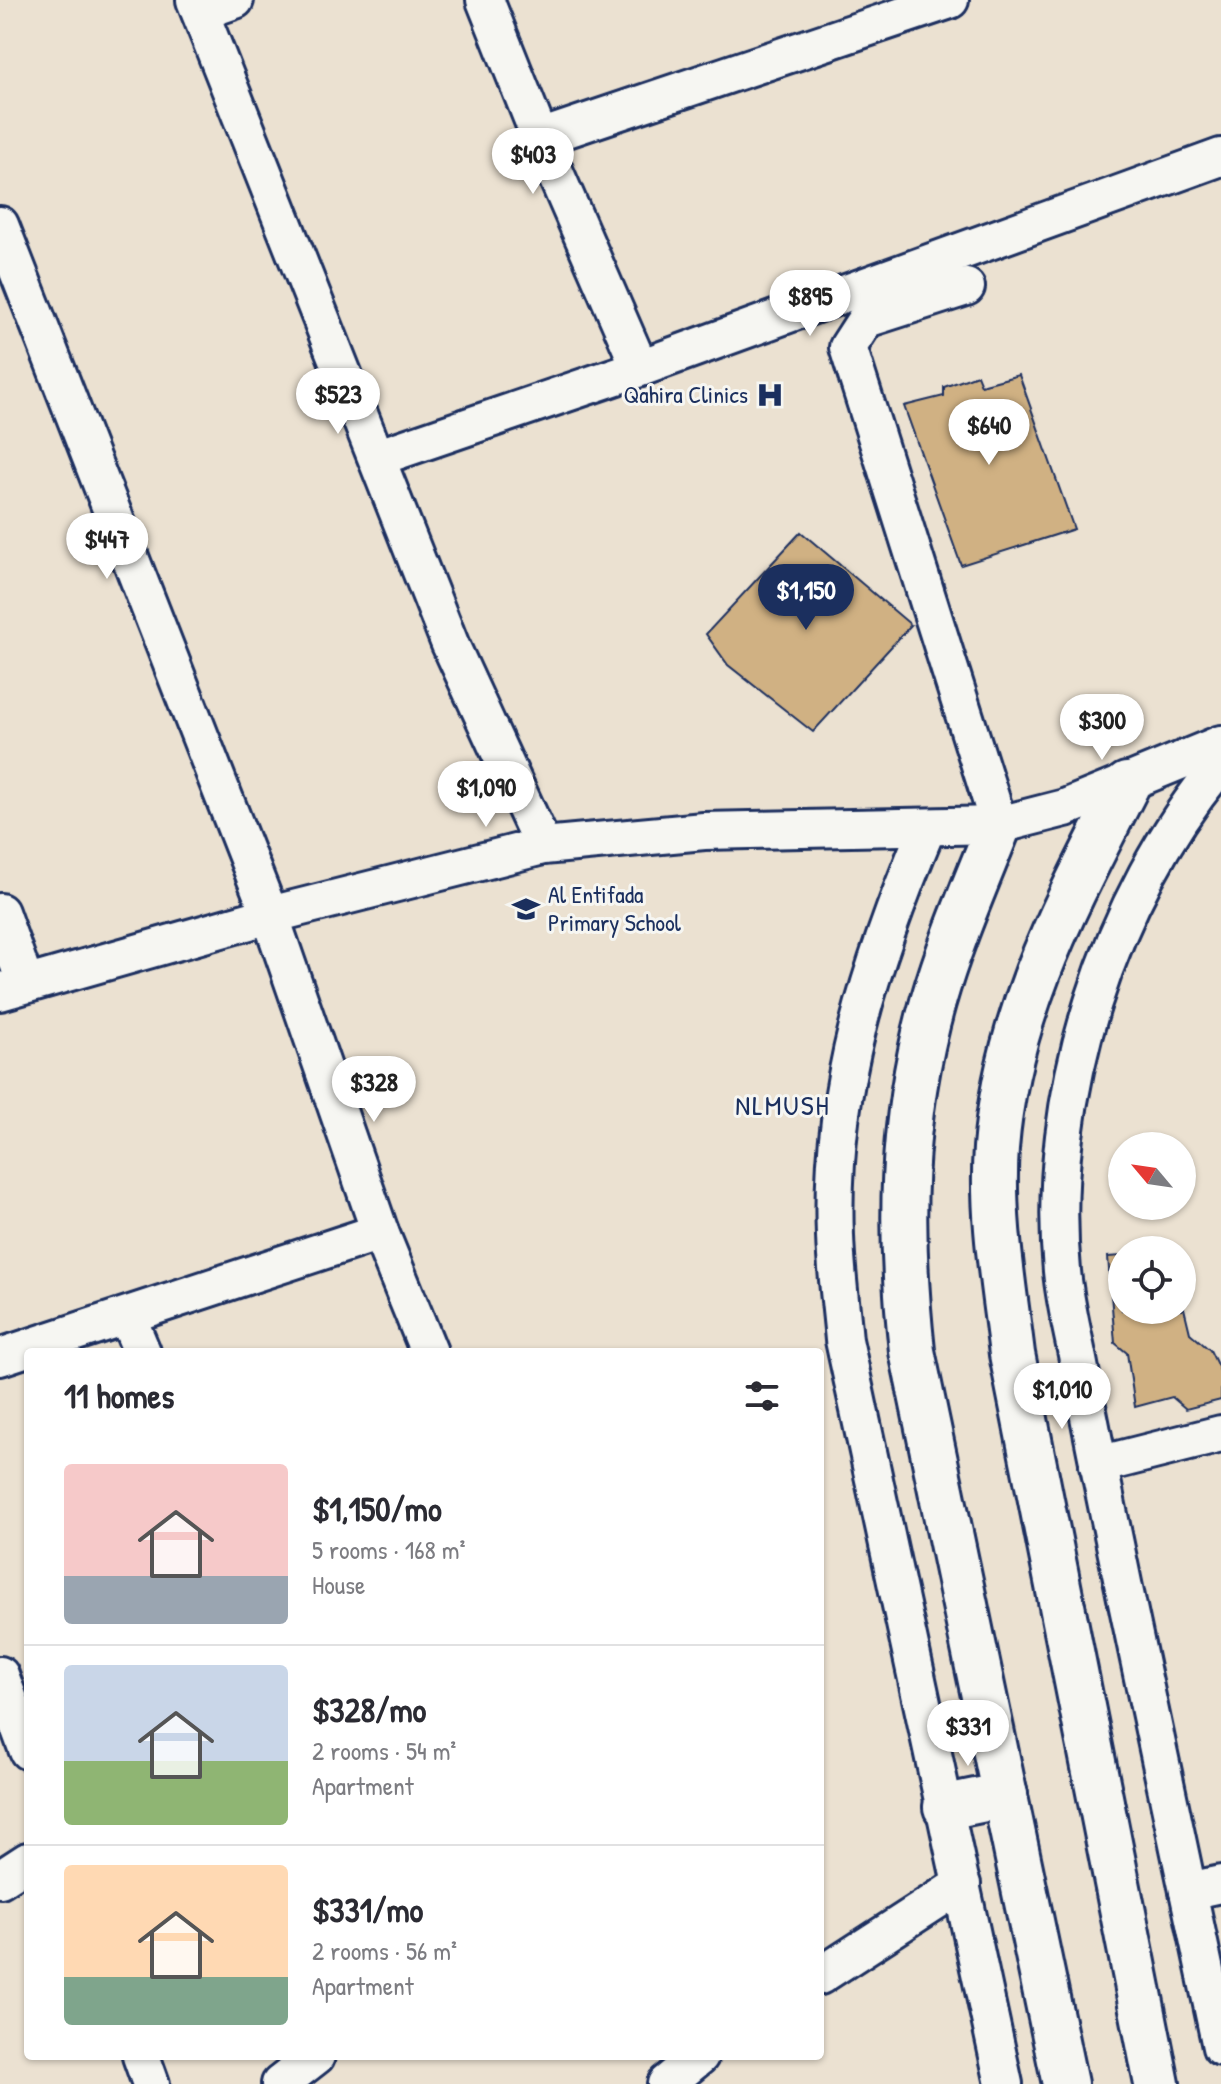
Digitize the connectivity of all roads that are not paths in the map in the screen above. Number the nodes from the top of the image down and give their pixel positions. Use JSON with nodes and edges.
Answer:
{"nodes":[{"id":1,"x":235,"y":0,"type":"edge"},
{"id":2,"x":485,"y":0,"type":"edge"},
{"id":3,"x":950,"y":0,"type":"edge"},
{"id":4,"x":197,"y":6,"type":"edge"},
{"id":5,"x":540,"y":138,"type":"junction"},
{"id":6,"x":1221,"y":157,"type":"edge"},
{"id":7,"x":1,"y":232,"type":"edge"},
{"id":8,"x":966,"y":287,"type":"dead end"},
{"id":9,"x":640,"y":368,"type":"junction"},
{"id":10,"x":379,"y":457,"type":"junction"},
{"id":11,"x":1221,"y":744,"type":"edge"},
{"id":12,"x":1221,"y":764,"type":"edge"},
{"id":13,"x":1127,"y":785,"type":"junction"},
{"id":14,"x":999,"y":825,"type":"junction"},
{"id":15,"x":927,"y":828,"type":"junction"},
{"id":16,"x":543,"y":846,"type":"junction"},
{"id":17,"x":0,"y":912,"type":"edge"},
{"id":18,"x":270,"y":915,"type":"junction"},
{"id":19,"x":13,"y":987,"type":"edge"},
{"id":20,"x":380,"y":1232,"type":"junction"},
{"id":21,"x":127,"y":1316,"type":"junction"},
{"id":22,"x":28,"y":1348,"type":"edge"},
{"id":23,"x":140,"y":1348,"type":"edge"},
{"id":24,"x":427,"y":1348,"type":"edge"},
{"id":25,"x":24,"y":1349,"type":"edge"},
{"id":26,"x":0,"y":1357,"type":"edge"},
{"id":27,"x":1221,"y":1434,"type":"edge"},
{"id":28,"x":1098,"y":1465,"type":"junction"},
{"id":29,"x":0,"y":1675,"type":"edge"},
{"id":30,"x":24,"y":1740,"type":"edge"},
{"id":31,"x":1005,"y":1795,"type":"junction"},
{"id":32,"x":946,"y":1807,"type":"junction"},
{"id":33,"x":24,"y":1864,"type":"edge"},
{"id":34,"x":0,"y":1879,"type":"edge"},
{"id":35,"x":962,"y":1884,"type":"junction"},
{"id":36,"x":1205,"y":1887,"type":"edge"},
{"id":37,"x":824,"y":1973,"type":"edge"},
{"id":38,"x":1221,"y":2047,"type":"edge"},
{"id":39,"x":142,"y":2060,"type":"edge"},
{"id":40,"x":311,"y":2060,"type":"edge"},
{"id":41,"x":695,"y":2060,"type":"edge"},
{"id":42,"x":151,"y":2084,"type":"edge"},
{"id":43,"x":280,"y":2084,"type":"edge"},
{"id":44,"x":666,"y":2084,"type":"edge"},
{"id":45,"x":1004,"y":2084,"type":"edge"},
{"id":46,"x":1065,"y":2084,"type":"edge"},
{"id":47,"x":1157,"y":2084,"type":"edge"}],
"edges":[{"from":1,"to":4,"type":"street"},
{"from":2,"to":5,"type":"street"},
{"from":3,"to":5,"type":"street"},
{"from":4,"to":10,"type":"street"},
{"from":5,"to":9,"type":"street"},
{"from":6,"to":9,"type":"street"},
{"from":7,"to":18,"type":"street"},
{"from":8,"to":14,"type":"street"},
{"from":9,"to":10,"type":"street"},
{"from":10,"to":16,"type":"street"},
{"from":11,"to":13,"type":"street"},
{"from":12,"to":28,"type":"street"},
{"from":13,"to":14,"type":"street"},
{"from":13,"to":47,"type":"main road"},
{"from":14,"to":15,"type":"street"},
{"from":14,"to":31,"type":"main road"},
{"from":15,"to":16,"type":"street"},
{"from":15,"to":32,"type":"street"},
{"from":16,"to":18,"type":"street"},
{"from":17,"to":19,"type":"street"},
{"from":18,"to":19,"type":"street"},
{"from":18,"to":20,"type":"street"},
{"from":20,"to":21,"type":"street"},
{"from":20,"to":24,"type":"street"},
{"from":21,"to":22,"type":"street"},
{"from":21,"to":23,"type":"street"},
{"from":25,"to":26,"type":"street"},
{"from":27,"to":28,"type":"street"},
{"from":28,"to":36,"type":"street"},
{"from":29,"to":30,"type":"street"},
{"from":31,"to":32,"type":"main road"},
{"from":31,"to":46,"type":"main road"},
{"from":32,"to":35,"type":"street"},
{"from":33,"to":34,"type":"street"},
{"from":35,"to":37,"type":"street"},
{"from":35,"to":45,"type":"street"},
{"from":36,"to":38,"type":"street"},
{"from":39,"to":42,"type":"street"},
{"from":40,"to":43,"type":"street"},
{"from":41,"to":44,"type":"street"}]}
